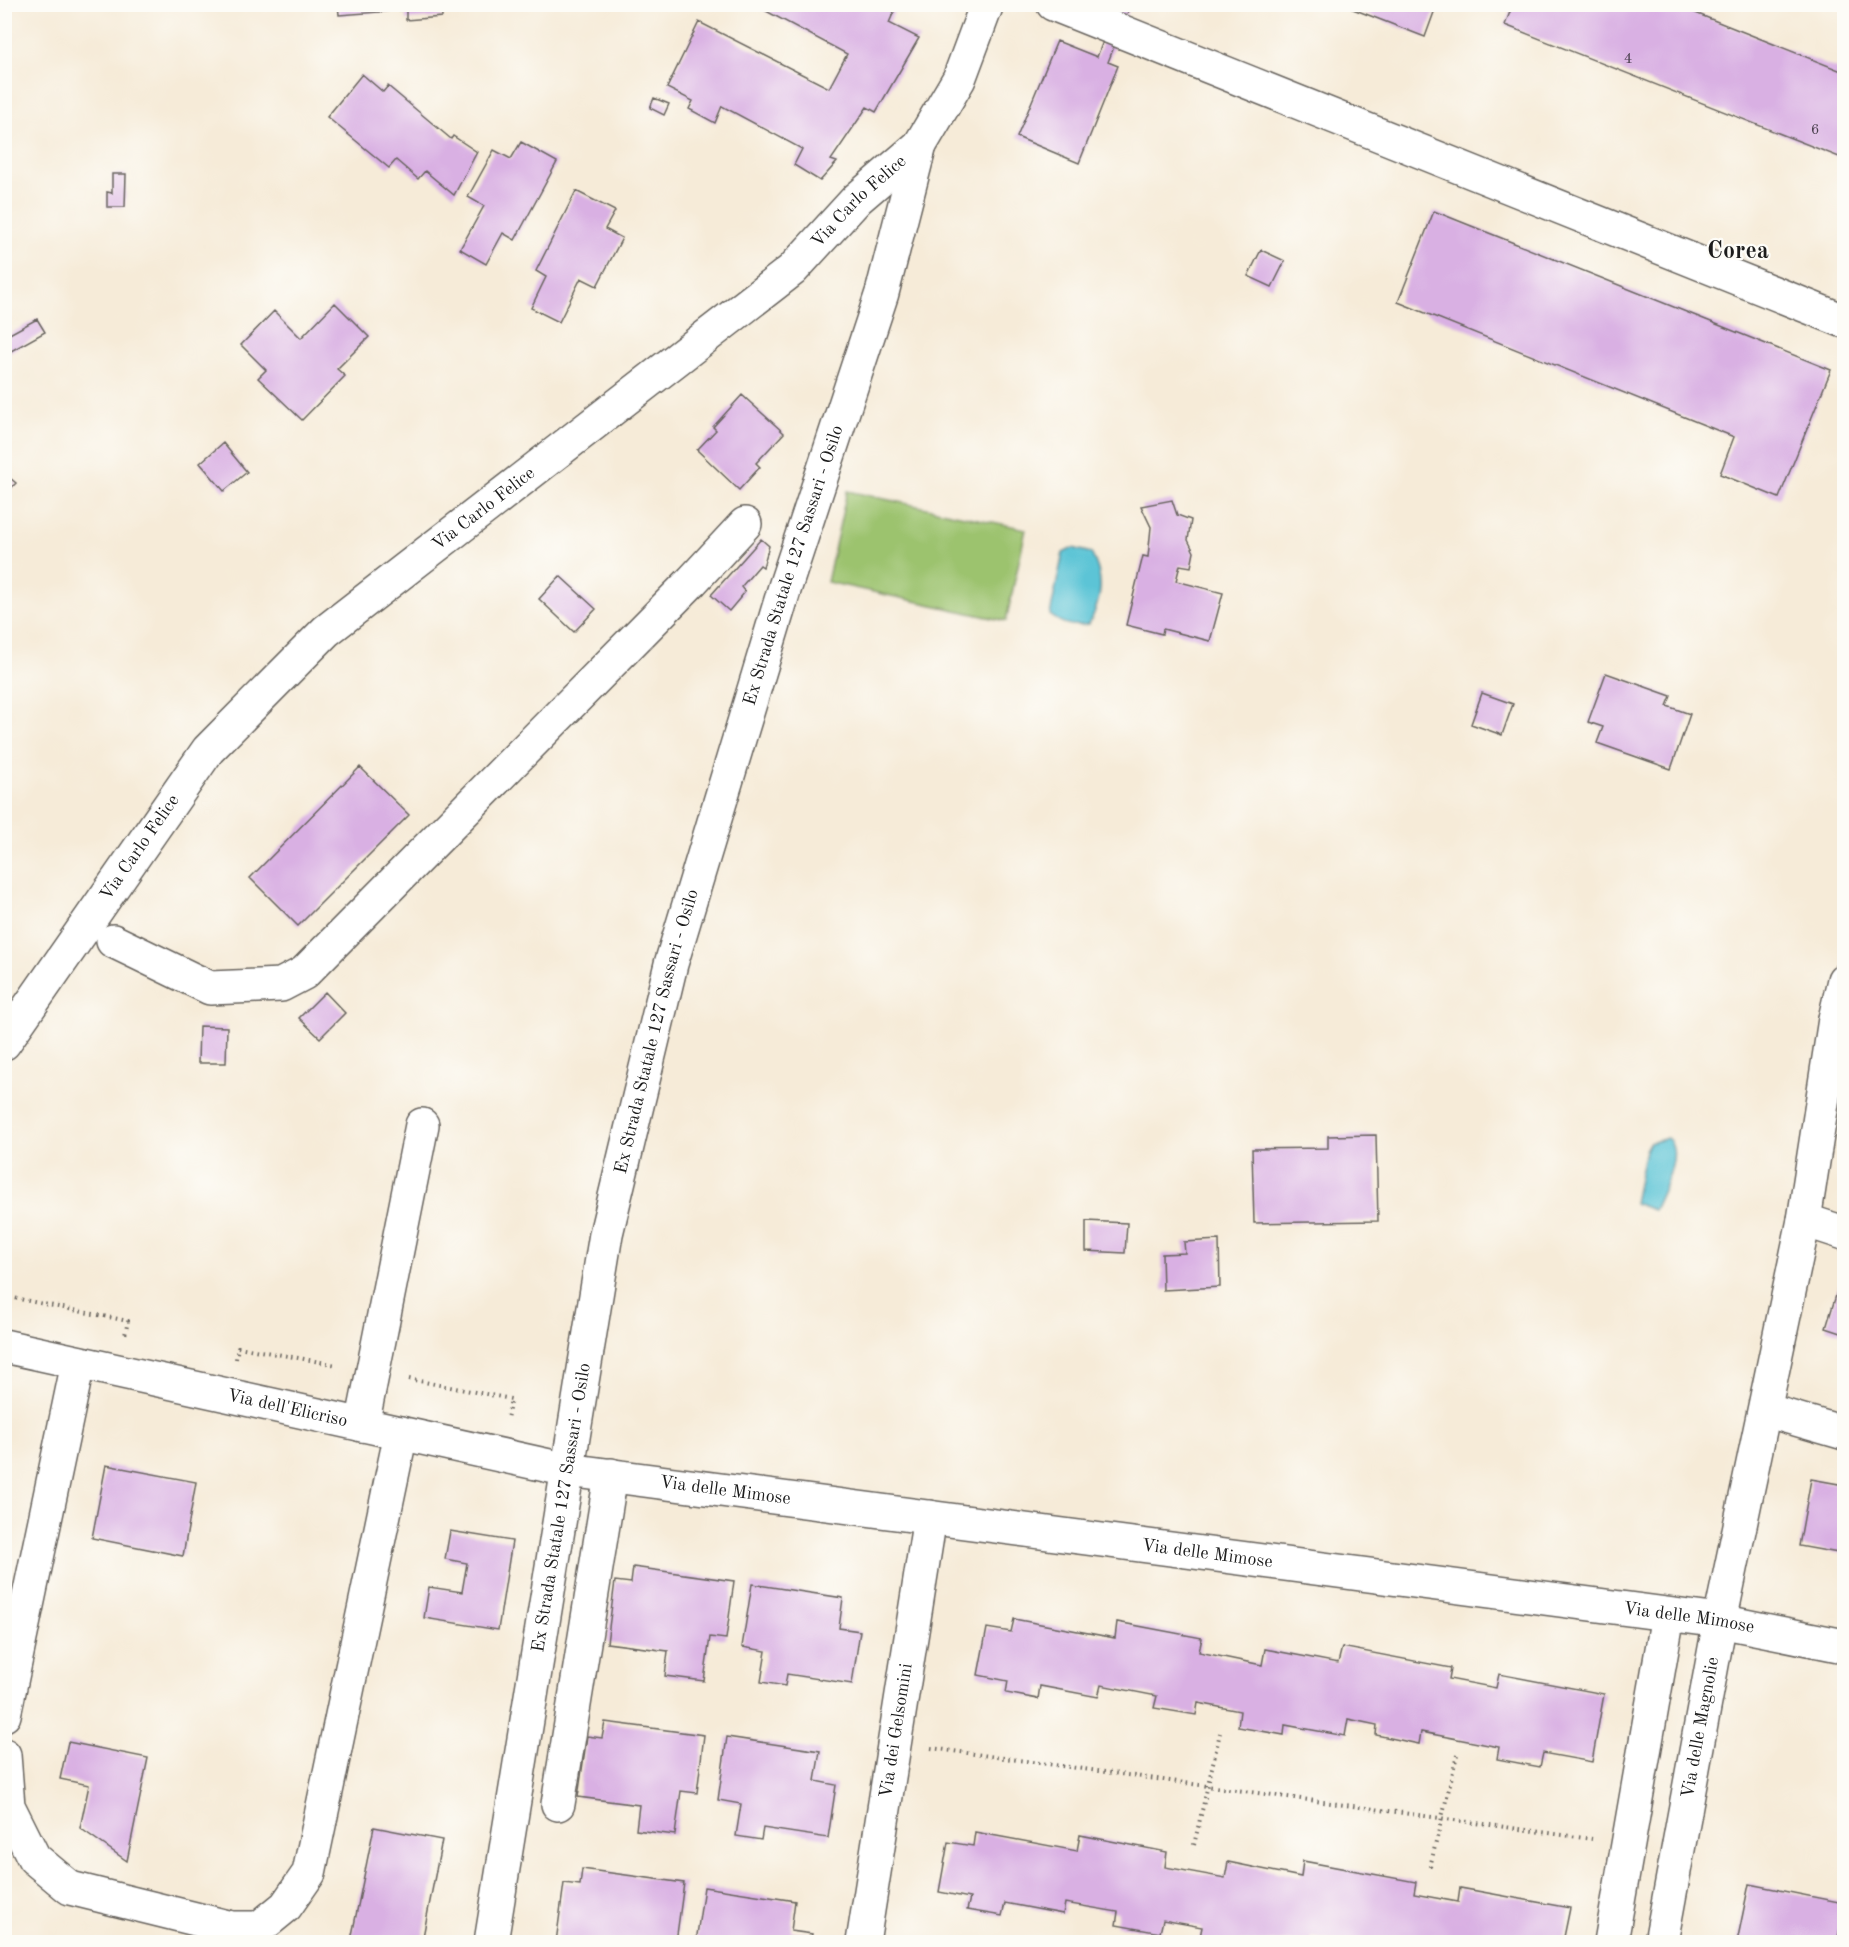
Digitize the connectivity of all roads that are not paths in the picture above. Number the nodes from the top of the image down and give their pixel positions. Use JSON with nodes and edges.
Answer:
{"nodes":[{"id":1,"x":987,"y":4,"type":"edge"},
{"id":2,"x":1053,"y":4,"type":"edge"},
{"id":3,"x":920,"y":145,"type":"junction"},
{"id":4,"x":1845,"y":321,"type":"edge"},
{"id":5,"x":745,"y":524,"type":"dead end"},
{"id":6,"x":113,"y":942,"type":"dead end"},
{"id":7,"x":1845,"y":980,"type":"edge"},
{"id":8,"x":1840,"y":1021,"type":"edge"},
{"id":9,"x":4,"y":1043,"type":"edge"},
{"id":10,"x":422,"y":1125,"type":"dead end"},
{"id":11,"x":1804,"y":1220,"type":"junction"},
{"id":12,"x":1845,"y":1233,"type":"edge"},
{"id":13,"x":4,"y":1346,"type":"edge"},
{"id":14,"x":78,"y":1363,"type":"junction"},
{"id":15,"x":1765,"y":1410,"type":"junction"},
{"id":16,"x":362,"y":1425,"type":"junction"},
{"id":17,"x":401,"y":1433,"type":"junction"},
{"id":18,"x":1845,"y":1433,"type":"edge"},
{"id":19,"x":568,"y":1470,"type":"junction"},
{"id":20,"x":611,"y":1475,"type":"junction"},
{"id":21,"x":930,"y":1517,"type":"junction"},
{"id":22,"x":1668,"y":1615,"type":"junction"},
{"id":23,"x":1720,"y":1621,"type":"junction"},
{"id":24,"x":1845,"y":1646,"type":"edge"},
{"id":25,"x":4,"y":1715,"type":"edge"},
{"id":26,"x":4,"y":1755,"type":"edge"},
{"id":27,"x":558,"y":1804,"type":"dead end"},
{"id":28,"x":491,"y":1942,"type":"edge"},
{"id":29,"x":863,"y":1942,"type":"edge"},
{"id":30,"x":1611,"y":1942,"type":"edge"},
{"id":31,"x":1661,"y":1942,"type":"edge"}],
"edges":[{"from":1,"to":3,"type":"street","name":"Via Carlo Felice"},
{"from":2,"to":4,"type":"street"},
{"from":3,"to":9,"type":"street","name":"Via Carlo Felice"},
{"from":3,"to":19,"type":"street","name":"Ex Strada Statale 127 Sassari - Osilo"},
{"from":5,"to":6,"type":"street"},
{"from":7,"to":8,"type":"street","name":"Via delle Magnolie"},
{"from":8,"to":11,"type":"street","name":"Via delle Magnolie"},
{"from":10,"to":16,"type":"street"},
{"from":11,"to":12,"type":"street"},
{"from":11,"to":15,"type":"street","name":"Via delle Magnolie"},
{"from":13,"to":14,"type":"street","name":"Via dell'Elicriso"},
{"from":14,"to":16,"type":"street","name":"Via dell'Elicriso"},
{"from":14,"to":25,"type":"street"},
{"from":15,"to":18,"type":"street"},
{"from":15,"to":23,"type":"street","name":"Via delle Magnolie"},
{"from":16,"to":17,"type":"street","name":"Via dell'Elicriso"},
{"from":17,"to":19,"type":"street","name":"Via dell'Elicriso"},
{"from":17,"to":26,"type":"street"},
{"from":19,"to":20,"type":"street","name":"Via delle Mimose"},
{"from":19,"to":28,"type":"street","name":"Ex Strada Statale 127 Sassari - Osilo"},
{"from":20,"to":21,"type":"street","name":"Via delle Mimose"},
{"from":20,"to":27,"type":"street"},
{"from":21,"to":22,"type":"street","name":"Via delle Mimose"},
{"from":21,"to":29,"type":"street","name":"Via dei Gelsomini"},
{"from":22,"to":23,"type":"street","name":"Via delle Mimose"},
{"from":22,"to":30,"type":"street"},
{"from":23,"to":24,"type":"street","name":"Via delle Mimose"},
{"from":23,"to":31,"type":"street","name":"Via delle Magnolie"}]}
